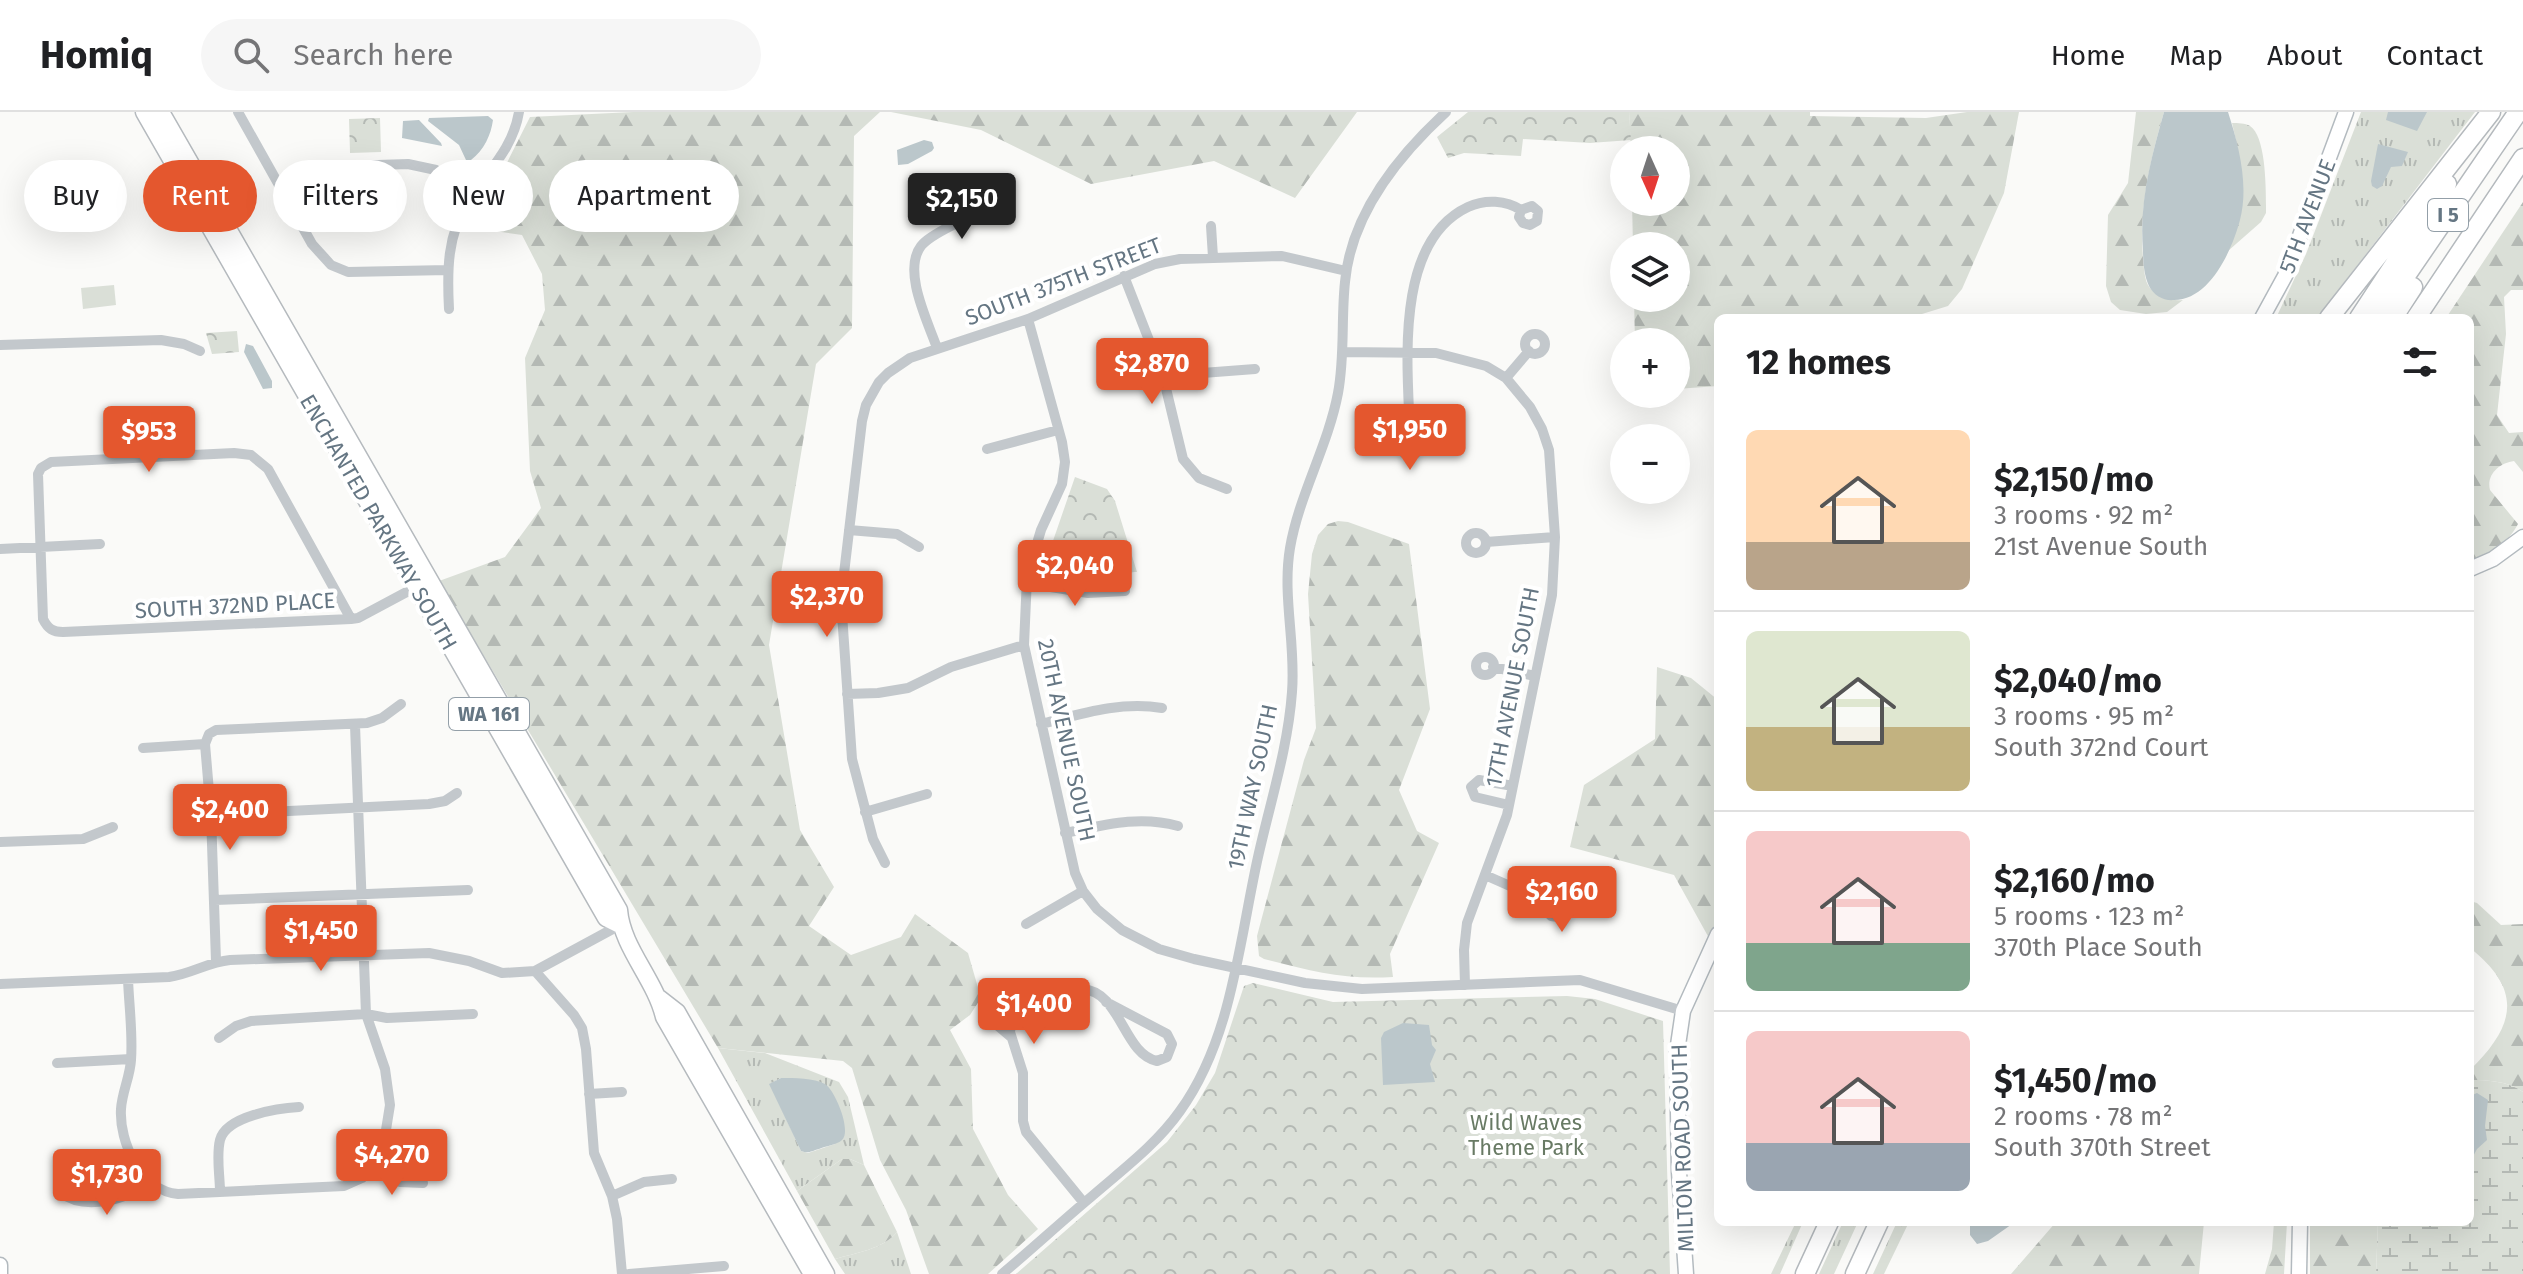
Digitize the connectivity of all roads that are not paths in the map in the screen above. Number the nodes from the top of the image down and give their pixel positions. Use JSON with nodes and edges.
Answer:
{"nodes":[{"id":1,"x":144,"y":112,"type":"edge"},
{"id":2,"x":161,"y":112,"type":"edge"},
{"id":3,"x":238,"y":112,"type":"edge"},
{"id":4,"x":519,"y":112,"type":"edge"},
{"id":5,"x":1446,"y":112,"type":"edge"},
{"id":6,"x":2346,"y":112,"type":"edge"},
{"id":7,"x":2493,"y":112,"type":"edge"},
{"id":8,"x":2518,"y":112,"type":"edge"},
{"id":9,"x":2523,"y":123,"type":"edge"},
{"id":10,"x":2523,"y":158,"type":"edge"},
{"id":11,"x":498,"y":160,"type":"edge"},
{"id":12,"x":273,"y":172,"type":"edge"},
{"id":13,"x":1004,"y":202,"type":"dead end"},
{"id":14,"x":1521,"y":210,"type":"dead end"},
{"id":15,"x":1211,"y":226,"type":"dead end"},
{"id":16,"x":306,"y":232,"type":"edge"},
{"id":17,"x":454,"y":232,"type":"edge"},
{"id":18,"x":1213,"y":257,"type":"junction"},
{"id":19,"x":448,"y":270,"type":"junction"},
{"id":20,"x":1346,"y":271,"type":"junction"},
{"id":21,"x":1124,"y":276,"type":"junction"},
{"id":22,"x":449,"y":309,"type":"dead end"},
{"id":23,"x":2264,"y":314,"type":"edge"},
{"id":24,"x":2332,"y":314,"type":"edge"},
{"id":25,"x":2362,"y":314,"type":"edge"},
{"id":26,"x":2380,"y":314,"type":"edge"},
{"id":27,"x":2396,"y":314,"type":"edge"},
{"id":28,"x":2419,"y":314,"type":"edge"},
{"id":29,"x":1028,"y":319,"type":"junction"},
{"id":30,"x":0,"y":345,"type":"edge"},
{"id":31,"x":937,"y":348,"type":"junction"},
{"id":32,"x":200,"y":351,"type":"dead end"},
{"id":33,"x":1529,"y":351,"type":"dead end"},
{"id":34,"x":1342,"y":352,"type":"junction"},
{"id":35,"x":1408,"y":353,"type":"junction"},
{"id":36,"x":1255,"y":369,"type":"dead end"},
{"id":37,"x":1163,"y":376,"type":"junction"},
{"id":38,"x":1506,"y":378,"type":"junction"},
{"id":39,"x":1058,"y":430,"type":"junction"},
{"id":40,"x":1410,"y":435,"type":"dead end"},
{"id":41,"x":987,"y":449,"type":"dead end"},
{"id":42,"x":1227,"y":489,"type":"dead end"},
{"id":43,"x":371,"y":492,"type":"junction"},
{"id":44,"x":849,"y":530,"type":"junction"},
{"id":45,"x":1555,"y":537,"type":"junction"},
{"id":46,"x":2523,"y":537,"type":"edge"},
{"id":47,"x":1486,"y":542,"type":"dead end"},
{"id":48,"x":100,"y":544,"type":"dead end"},
{"id":49,"x":39,"y":546,"type":"junction"},
{"id":50,"x":919,"y":547,"type":"dead end"},
{"id":51,"x":0,"y":549,"type":"edge"},
{"id":52,"x":2474,"y":567,"type":"edge"},
{"id":53,"x":1026,"y":583,"type":"junction"},
{"id":54,"x":416,"y":587,"type":"junction"},
{"id":55,"x":1125,"y":591,"type":"dead end"},
{"id":56,"x":351,"y":619,"type":"junction"},
{"id":57,"x":1024,"y":645,"type":"junction"},
{"id":58,"x":1493,"y":667,"type":"dead end"},
{"id":59,"x":1535,"y":676,"type":"junction"},
{"id":60,"x":847,"y":694,"type":"junction"},
{"id":61,"x":401,"y":704,"type":"dead end"},
{"id":62,"x":1162,"y":708,"type":"dead end"},
{"id":63,"x":1041,"y":724,"type":"junction"},
{"id":64,"x":355,"y":725,"type":"junction"},
{"id":65,"x":205,"y":744,"type":"junction"},
{"id":66,"x":143,"y":748,"type":"dead end"},
{"id":67,"x":1513,"y":786,"type":"junction"},
{"id":68,"x":457,"y":793,"type":"dead end"},
{"id":69,"x":927,"y":794,"type":"dead end"},
{"id":70,"x":1509,"y":805,"type":"junction"},
{"id":71,"x":358,"y":808,"type":"junction"},
{"id":72,"x":865,"y":812,"type":"junction"},
{"id":73,"x":211,"y":815,"type":"junction"},
{"id":74,"x":1178,"y":826,"type":"dead end"},
{"id":75,"x":113,"y":827,"type":"dead end"},
{"id":76,"x":1065,"y":833,"type":"junction"},
{"id":77,"x":0,"y":842,"type":"edge"},
{"id":78,"x":885,"y":863,"type":"dead end"},
{"id":79,"x":1485,"y":875,"type":"junction"},
{"id":80,"x":468,"y":890,"type":"dead end"},
{"id":81,"x":1083,"y":891,"type":"junction"},
{"id":82,"x":361,"y":894,"type":"junction"},
{"id":83,"x":1537,"y":898,"type":"dead end"},
{"id":84,"x":215,"y":900,"type":"junction"},
{"id":85,"x":1026,"y":924,"type":"dead end"},
{"id":86,"x":620,"y":925,"type":"junction"},
{"id":87,"x":1714,"y":943,"type":"edge"},
{"id":88,"x":363,"y":955,"type":"junction"},
{"id":89,"x":216,"y":961,"type":"junction"},
{"id":90,"x":1234,"y":967,"type":"junction"},
{"id":91,"x":535,"y":971,"type":"junction"},
{"id":92,"x":128,"y":979,"type":"junction"},
{"id":93,"x":0,"y":984,"type":"edge"},
{"id":94,"x":1465,"y":985,"type":"junction"},
{"id":95,"x":659,"y":998,"type":"junction"},
{"id":96,"x":1106,"y":1002,"type":"junction"},
{"id":97,"x":1011,"y":1007,"type":"junction"},
{"id":98,"x":1683,"y":1011,"type":"junction"},
{"id":99,"x":366,"y":1014,"type":"junction"},
{"id":100,"x":473,"y":1014,"type":"dead end"},
{"id":101,"x":1011,"y":1037,"type":"junction"},
{"id":102,"x":219,"y":1038,"type":"dead end"},
{"id":103,"x":131,"y":1059,"type":"junction"},
{"id":104,"x":57,"y":1063,"type":"dead end"},
{"id":105,"x":622,"y":1092,"type":"dead end"},
{"id":106,"x":589,"y":1094,"type":"junction"},
{"id":107,"x":299,"y":1107,"type":"dead end"},
{"id":108,"x":373,"y":1166,"type":"junction"},
{"id":109,"x":672,"y":1179,"type":"dead end"},
{"id":110,"x":149,"y":1181,"type":"junction"},
{"id":111,"x":423,"y":1183,"type":"dead end"},
{"id":112,"x":220,"y":1192,"type":"junction"},
{"id":113,"x":61,"y":1193,"type":"dead end"},
{"id":114,"x":612,"y":1196,"type":"junction"},
{"id":115,"x":1084,"y":1203,"type":"junction"},
{"id":116,"x":1827,"y":1226,"type":"edge"},
{"id":117,"x":1877,"y":1226,"type":"edge"},
{"id":118,"x":2300,"y":1226,"type":"edge"},
{"id":119,"x":0,"y":1265,"type":"edge"},
{"id":120,"x":724,"y":1266,"type":"dead end"},
{"id":121,"x":0,"y":1274,"type":"edge"},
{"id":122,"x":622,"y":1274,"type":"edge"},
{"id":123,"x":629,"y":1274,"type":"edge"},
{"id":124,"x":812,"y":1274,"type":"edge"},
{"id":125,"x":826,"y":1274,"type":"edge"},
{"id":126,"x":1002,"y":1274,"type":"edge"},
{"id":127,"x":1686,"y":1274,"type":"edge"},
{"id":128,"x":1805,"y":1274,"type":"edge"},
{"id":129,"x":1855,"y":1274,"type":"edge"},
{"id":130,"x":2299,"y":1274,"type":"edge"}],
"edges":[{"from":1,"to":43,"type":"main road","name":"ENCHANTED PARKWAY SOUTH","number":"WA 161"},
{"from":2,"to":43,"type":"main road","name":"ENCHANTED PARKWAY SOUTH","number":"WA 161"},
{"from":3,"to":12,"type":"street"},
{"from":4,"to":11,"type":"street"},
{"from":5,"to":20,"type":"street","name":"19TH WAY SOUTH"},
{"from":6,"to":23,"type":"street","name":"5TH AVENUE"},
{"from":7,"to":24,"type":"highway"},
{"from":7,"to":25,"type":"highway","number":"I 5"},
{"from":8,"to":26,"type":"highway","number":"I 5"},
{"from":9,"to":27,"type":"highway","number":"I 5"},
{"from":10,"to":28,"type":"highway","number":"I 5"},
{"from":13,"to":31,"type":"street"},
{"from":14,"to":35,"type":"street"},
{"from":15,"to":18,"type":"street"},
{"from":16,"to":19,"type":"street"},
{"from":17,"to":19,"type":"street"},
{"from":18,"to":20,"type":"street","name":"SOUTH 375TH STREET"},
{"from":18,"to":21,"type":"street","name":"SOUTH 375TH STREET"},
{"from":19,"to":22,"type":"street"},
{"from":20,"to":34,"type":"street","name":"19TH WAY SOUTH"},
{"from":21,"to":29,"type":"street","name":"SOUTH 375TH STREET"},
{"from":21,"to":37,"type":"street"},
{"from":29,"to":31,"type":"street","name":"SOUTH 375TH STREET"},
{"from":29,"to":39,"type":"street","name":"20TH AVENUE SOUTH"},
{"from":30,"to":32,"type":"street"},
{"from":31,"to":44,"type":"street","name":"SOUTH 375TH STREET"},
{"from":33,"to":38,"type":"street"},
{"from":34,"to":35,"type":"street"},
{"from":34,"to":90,"type":"street","name":"19TH WAY SOUTH"},
{"from":35,"to":38,"type":"street"},
{"from":35,"to":40,"type":"street"},
{"from":36,"to":37,"type":"street"},
{"from":37,"to":42,"type":"street"},
{"from":38,"to":45,"type":"street","name":"17TH AVENUE SOUTH"},
{"from":39,"to":41,"type":"street"},
{"from":39,"to":53,"type":"street","name":"20TH AVENUE SOUTH"},
{"from":43,"to":54,"type":"main road","name":"ENCHANTED PARKWAY SOUTH","number":"WA 161"},
{"from":43,"to":86,"type":"main road","name":"ENCHANTED PARKWAY SOUTH","number":"WA 161"},
{"from":44,"to":50,"type":"street"},
{"from":44,"to":60,"type":"street"},
{"from":45,"to":47,"type":"street"},
{"from":45,"to":59,"type":"street","name":"17TH AVENUE SOUTH"},
{"from":46,"to":52,"type":"street"},
{"from":48,"to":49,"type":"street"},
{"from":49,"to":51,"type":"street"},
{"from":49,"to":56,"type":"street","name":"SOUTH 372ND PLACE"},
{"from":49,"to":56,"type":"street"},
{"from":53,"to":55,"type":"street"},
{"from":53,"to":57,"type":"street","name":"20TH AVENUE SOUTH"},
{"from":54,"to":56,"type":"street","name":"SOUTH 372ND PLACE"},
{"from":54,"to":86,"type":"main road","name":"ENCHANTED PARKWAY SOUTH","number":"WA 161"},
{"from":57,"to":60,"type":"street"},
{"from":57,"to":63,"type":"street","name":"20TH AVENUE SOUTH"},
{"from":58,"to":59,"type":"street"},
{"from":59,"to":67,"type":"street","name":"17TH AVENUE SOUTH"},
{"from":60,"to":72,"type":"street"},
{"from":61,"to":64,"type":"street"},
{"from":62,"to":63,"type":"street"},
{"from":63,"to":76,"type":"street","name":"20TH AVENUE SOUTH"},
{"from":64,"to":65,"type":"street"},
{"from":64,"to":71,"type":"street"},
{"from":65,"to":66,"type":"street"},
{"from":65,"to":73,"type":"street"},
{"from":67,"to":70,"type":"street","name":"17TH AVENUE SOUTH"},
{"from":67,"to":70,"type":"street"},
{"from":68,"to":71,"type":"street"},
{"from":69,"to":72,"type":"street"},
{"from":70,"to":79,"type":"street","name":"17TH AVENUE SOUTH"},
{"from":71,"to":73,"type":"street"},
{"from":71,"to":82,"type":"street"},
{"from":72,"to":78,"type":"street"},
{"from":73,"to":84,"type":"street"},
{"from":74,"to":76,"type":"street"},
{"from":75,"to":77,"type":"street"},
{"from":76,"to":81,"type":"street","name":"20TH AVENUE SOUTH"},
{"from":79,"to":83,"type":"street"},
{"from":79,"to":94,"type":"street","name":"17TH AVENUE SOUTH"},
{"from":80,"to":82,"type":"street"},
{"from":81,"to":85,"type":"street"},
{"from":81,"to":90,"type":"street"},
{"from":82,"to":84,"type":"street"},
{"from":82,"to":88,"type":"street"},
{"from":84,"to":89,"type":"street"},
{"from":86,"to":91,"type":"street"},
{"from":86,"to":95,"type":"main road","name":"ENCHANTED PARKWAY SOUTH","number":"WA 161"},
{"from":87,"to":98,"type":"street","name":"MILTON ROAD SOUTH"},
{"from":88,"to":89,"type":"street"},
{"from":88,"to":91,"type":"street"},
{"from":88,"to":99,"type":"street"},
{"from":89,"to":92,"type":"street"},
{"from":90,"to":94,"type":"street"},
{"from":90,"to":115,"type":"street","name":"19TH WAY SOUTH"},
{"from":91,"to":106,"type":"street"},
{"from":92,"to":93,"type":"street"},
{"from":92,"to":103,"type":"street"},
{"from":94,"to":98,"type":"street"},
{"from":95,"to":124,"type":"main road","name":"ENCHANTED PARKWAY SOUTH","number":"WA 161"},
{"from":95,"to":125,"type":"main road","name":"ENCHANTED PARKWAY SOUTH","number":"WA 161"},
{"from":96,"to":96,"type":"street"},
{"from":96,"to":97,"type":"street"},
{"from":97,"to":101,"type":"street"},
{"from":97,"to":101,"type":"street"},
{"from":98,"to":127,"type":"street","name":"MILTON ROAD SOUTH"},
{"from":99,"to":100,"type":"street"},
{"from":99,"to":102,"type":"street"},
{"from":99,"to":108,"type":"street"},
{"from":101,"to":115,"type":"street"},
{"from":103,"to":104,"type":"street"},
{"from":103,"to":110,"type":"street"},
{"from":105,"to":106,"type":"street"},
{"from":106,"to":114,"type":"street"},
{"from":107,"to":112,"type":"street"},
{"from":108,"to":111,"type":"street"},
{"from":108,"to":112,"type":"street"},
{"from":109,"to":114,"type":"street"},
{"from":110,"to":112,"type":"street"},
{"from":110,"to":113,"type":"street"},
{"from":114,"to":122,"type":"street"},
{"from":115,"to":126,"type":"street","name":"19TH WAY SOUTH"},
{"from":116,"to":128,"type":"highway"},
{"from":117,"to":129,"type":"highway"},
{"from":118,"to":130,"type":"street"},
{"from":119,"to":121,"type":"street"},
{"from":120,"to":123,"type":"street"}]}
